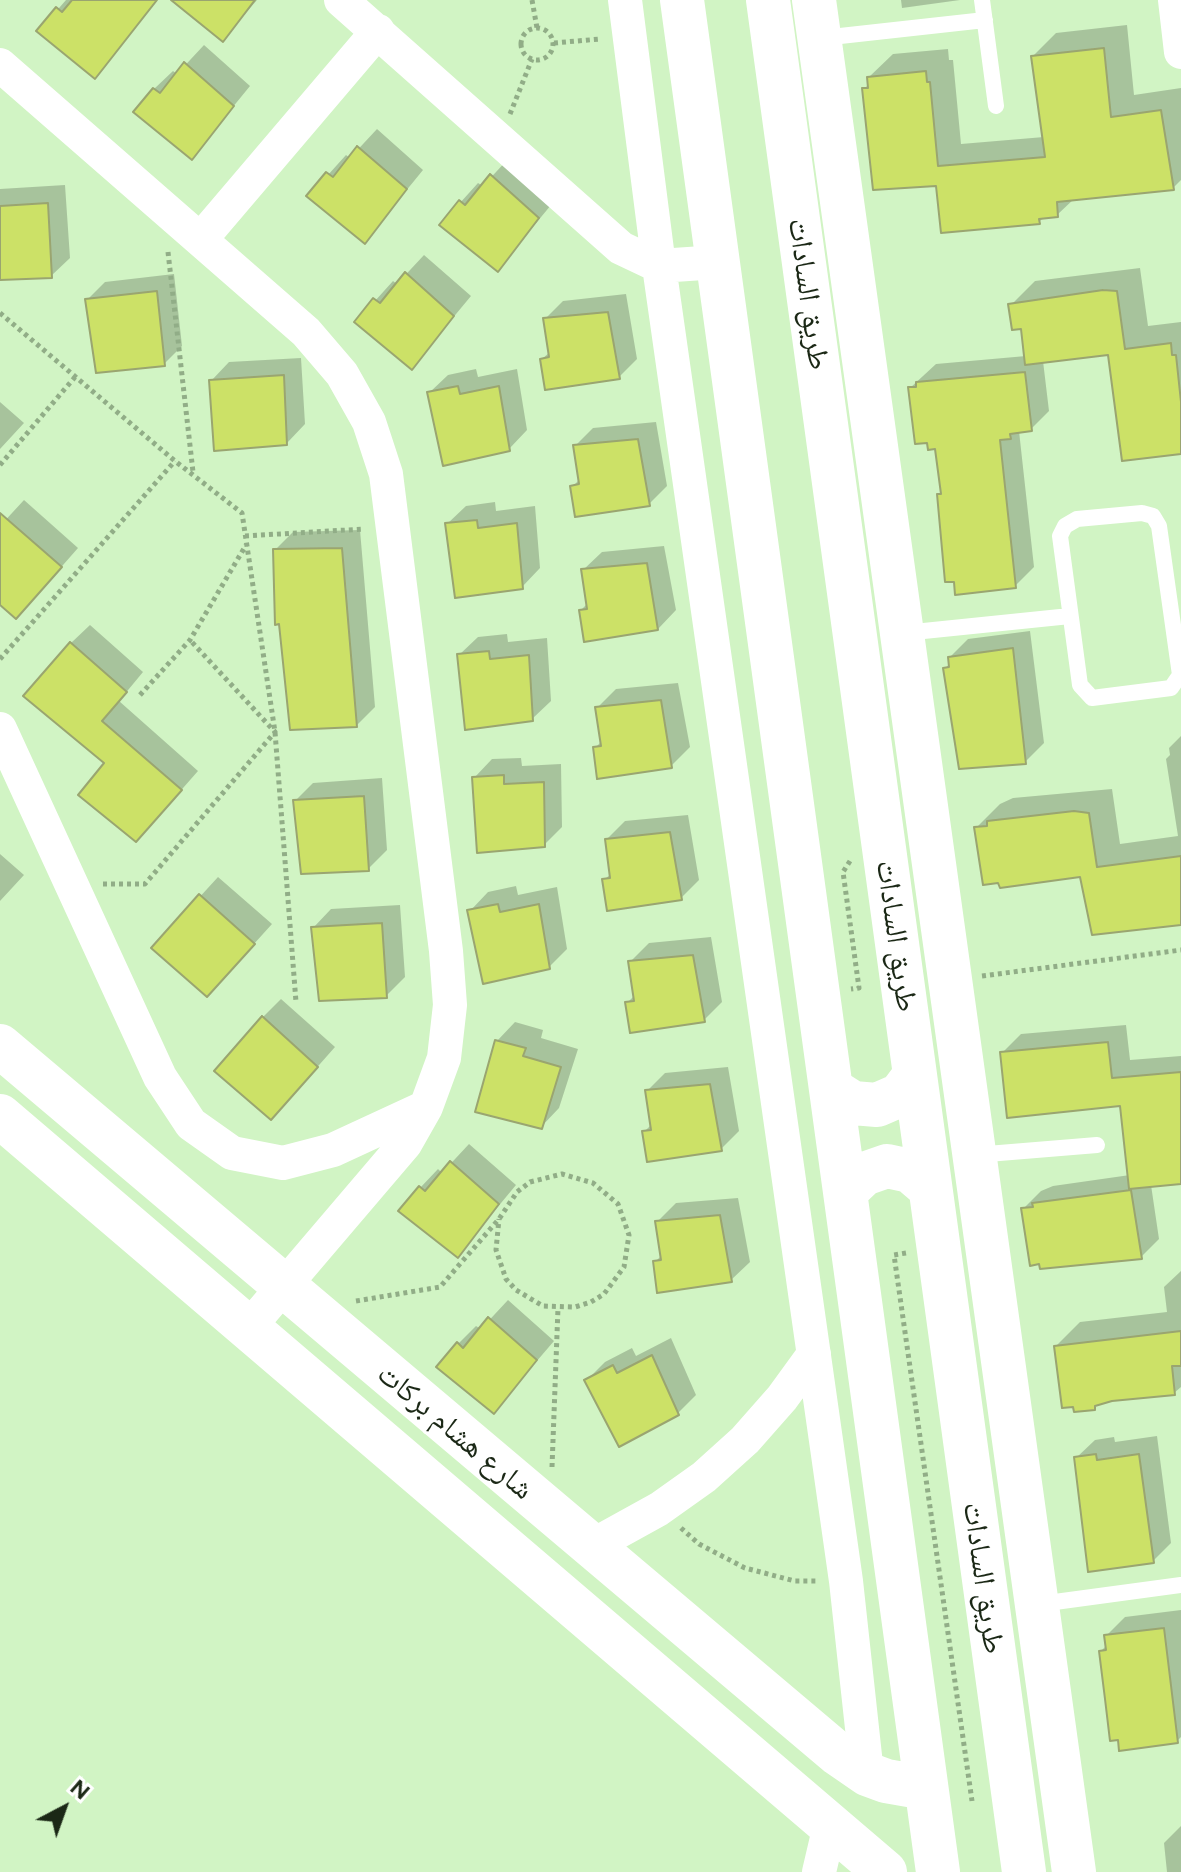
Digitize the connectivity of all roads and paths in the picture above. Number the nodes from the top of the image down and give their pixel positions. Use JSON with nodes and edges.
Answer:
{"nodes":[{"id":1,"x":532,"y":0,"type":"edge"},
{"id":2,"x":625,"y":0,"type":"edge"},
{"id":3,"x":682,"y":0,"type":"edge"},
{"id":4,"x":768,"y":0,"type":"edge"},
{"id":5,"x":982,"y":0,"type":"edge"},
{"id":6,"x":1175,"y":0,"type":"edge"},
{"id":7,"x":347,"y":2,"type":"edge"},
{"id":8,"x":818,"y":19,"type":"edge"},
{"id":9,"x":985,"y":20,"type":"junction"},
{"id":10,"x":537,"y":28,"type":"junction"},
{"id":11,"x":378,"y":31,"type":"junction"},
{"id":12,"x":629,"y":36,"type":"junction"},
{"id":13,"x":554,"y":43,"type":"junction"},
{"id":14,"x":1181,"y":52,"type":"edge"},
{"id":15,"x":532,"y":59,"type":"junction"},
{"id":16,"x":0,"y":65,"type":"edge"},
{"id":17,"x":996,"y":106,"type":"dead end"},
{"id":18,"x":499,"y":141,"type":"junction"},
{"id":19,"x":163,"y":207,"type":"junction"},
{"id":20,"x":201,"y":239,"type":"junction"},
{"id":21,"x":718,"y":262,"type":"junction"},
{"id":22,"x":659,"y":266,"type":"junction"},
{"id":23,"x":0,"y":313,"type":"edge"},
{"id":24,"x":75,"y":377,"type":"junction"},
{"id":25,"x":175,"y":461,"type":"junction"},
{"id":26,"x":0,"y":465,"type":"edge"},
{"id":27,"x":193,"y":472,"type":"junction"},
{"id":28,"x":392,"y":528,"type":"junction"},
{"id":29,"x":245,"y":536,"type":"junction"},
{"id":30,"x":246,"y":544,"type":"junction"},
{"id":31,"x":1070,"y":616,"type":"junction"},
{"id":32,"x":902,"y":634,"type":"junction"},
{"id":33,"x":190,"y":640,"type":"junction"},
{"id":34,"x":0,"y":659,"type":"edge"},
{"id":35,"x":140,"y":695,"type":"dead end"},
{"id":36,"x":0,"y":729,"type":"edge"},
{"id":37,"x":275,"y":732,"type":"junction"},
{"id":38,"x":69,"y":883,"type":"junction"},
{"id":39,"x":1181,"y":950,"type":"edge"},
{"id":40,"x":950,"y":980,"type":"junction"},
{"id":41,"x":296,"y":1002,"type":"dead end"},
{"id":42,"x":0,"y":1046,"type":"edge"},
{"id":43,"x":915,"y":1075,"type":"junction"},
{"id":44,"x":831,"y":1089,"type":"junction"},
{"id":45,"x":426,"y":1107,"type":"junction"},
{"id":46,"x":0,"y":1116,"type":"edge"},
{"id":47,"x":1097,"y":1145,"type":"dead end"},
{"id":48,"x":973,"y":1155,"type":"junction"},
{"id":49,"x":930,"y":1188,"type":"junction"},
{"id":50,"x":845,"y":1192,"type":"junction"},
{"id":51,"x":499,"y":1219,"type":"junction"},
{"id":52,"x":938,"y":1248,"type":"junction"},
{"id":53,"x":296,"y":1298,"type":"junction"},
{"id":54,"x":558,"y":1308,"type":"junction"},
{"id":55,"x":249,"y":1327,"type":"junction"},
{"id":56,"x":814,"y":1354,"type":"junction"},
{"id":57,"x":659,"y":1509,"type":"junction"},
{"id":58,"x":550,"y":1512,"type":"junction"},
{"id":59,"x":592,"y":1546,"type":"junction"},
{"id":60,"x":846,"y":1581,"type":"junction"},
{"id":61,"x":1181,"y":1585,"type":"edge"},
{"id":62,"x":1040,"y":1604,"type":"junction"},
{"id":63,"x":1057,"y":1743,"type":"junction"},
{"id":64,"x":1007,"y":1747,"type":"junction"},
{"id":65,"x":867,"y":1774,"type":"junction"},
{"id":66,"x":926,"y":1788,"type":"junction"},
{"id":67,"x":972,"y":1801,"type":"junction"},
{"id":68,"x":980,"y":1808,"type":"dead end"},
{"id":69,"x":966,"y":1810,"type":"dead end"},
{"id":70,"x":830,"y":1825,"type":"junction"},
{"id":71,"x":819,"y":1872,"type":"edge"},
{"id":72,"x":885,"y":1872,"type":"edge"},
{"id":73,"x":938,"y":1872,"type":"edge"},
{"id":74,"x":1024,"y":1872,"type":"edge"},
{"id":75,"x":1074,"y":1872,"type":"edge"}],
"edges":[{"from":1,"to":10,"type":"path"},
{"from":2,"to":12,"type":"street"},
{"from":3,"to":21,"type":"street"},
{"from":4,"to":43,"type":"street","name":"طريق السادات"},
{"from":5,"to":9,"type":"lane"},
{"from":6,"to":14,"type":"street"},
{"from":7,"to":11,"type":"street"},
{"from":8,"to":9,"type":"lane"},
{"from":8,"to":32,"type":"street"},
{"from":9,"to":17,"type":"lane"},
{"from":10,"to":13,"type":"path"},
{"from":10,"to":15,"type":"path"},
{"from":11,"to":18,"type":"street"},
{"from":11,"to":20,"type":"street"},
{"from":12,"to":13,"type":"path"},
{"from":12,"to":22,"type":"street"},
{"from":13,"to":15,"type":"path"},
{"from":15,"to":18,"type":"path"},
{"from":16,"to":19,"type":"street"},
{"from":18,"to":22,"type":"street"},
{"from":19,"to":20,"type":"street"},
{"from":19,"to":27,"type":"path"},
{"from":20,"to":28,"type":"street"},
{"from":21,"to":22,"type":"street"},
{"from":21,"to":44,"type":"street"},
{"from":22,"to":56,"type":"street"},
{"from":23,"to":24,"type":"path"},
{"from":24,"to":25,"type":"path"},
{"from":24,"to":26,"type":"path"},
{"from":25,"to":27,"type":"path"},
{"from":25,"to":34,"type":"path"},
{"from":27,"to":29,"type":"path"},
{"from":28,"to":29,"type":"path"},
{"from":28,"to":45,"type":"street"},
{"from":29,"to":30,"type":"path"},
{"from":30,"to":33,"type":"path"},
{"from":30,"to":37,"type":"path"},
{"from":31,"to":31,"type":"lane"},
{"from":31,"to":32,"type":"lane"},
{"from":32,"to":40,"type":"street"},
{"from":33,"to":35,"type":"path"},
{"from":33,"to":37,"type":"path"},
{"from":36,"to":38,"type":"street"},
{"from":37,"to":38,"type":"path"},
{"from":37,"to":41,"type":"path"},
{"from":38,"to":45,"type":"street"},
{"from":39,"to":40,"type":"path"},
{"from":40,"to":48,"type":"street"},
{"from":42,"to":53,"type":"street","name":"شارع هشام بركات"},
{"from":43,"to":44,"type":"street"},
{"from":43,"to":49,"type":"street","name":"طريق السادات"},
{"from":44,"to":50,"type":"street"},
{"from":45,"to":53,"type":"street"},
{"from":46,"to":55,"type":"street","name":"شارع هشام بركات"},
{"from":47,"to":48,"type":"lane"},
{"from":48,"to":62,"type":"street"},
{"from":49,"to":50,"type":"street"},
{"from":49,"to":52,"type":"street","name":"طريق السادات"},
{"from":50,"to":66,"type":"street"},
{"from":51,"to":53,"type":"path"},
{"from":51,"to":54,"type":"path"},
{"from":51,"to":54,"type":"path"},
{"from":52,"to":64,"type":"street","name":"طريق السادات"},
{"from":52,"to":67,"type":"path"},
{"from":53,"to":55,"type":"street"},
{"from":53,"to":58,"type":"street","name":"شارع هشام بركات"},
{"from":54,"to":58,"type":"path"},
{"from":55,"to":70,"type":"street","name":"شارع هشام بركات"},
{"from":56,"to":57,"type":"street"},
{"from":56,"to":60,"type":"street"},
{"from":57,"to":59,"type":"street"},
{"from":57,"to":60,"type":"path"},
{"from":58,"to":59,"type":"street","name":"شارع هشام بركات"},
{"from":59,"to":65,"type":"street","name":"شارع هشام بركات"},
{"from":60,"to":65,"type":"street"},
{"from":61,"to":62,"type":"lane"},
{"from":62,"to":63,"type":"street"},
{"from":63,"to":64,"type":"street"},
{"from":63,"to":75,"type":"street"},
{"from":64,"to":74,"type":"street","name":"طريق السادات"},
{"from":65,"to":66,"type":"street","name":"شارع هشام بركات"},
{"from":65,"to":70,"type":"street"},
{"from":66,"to":73,"type":"street"},
{"from":67,"to":68,"type":"path"},
{"from":67,"to":69,"type":"path"},
{"from":70,"to":71,"type":"street"},
{"from":70,"to":72,"type":"street","name":"شارع هشام بركات"}]}
